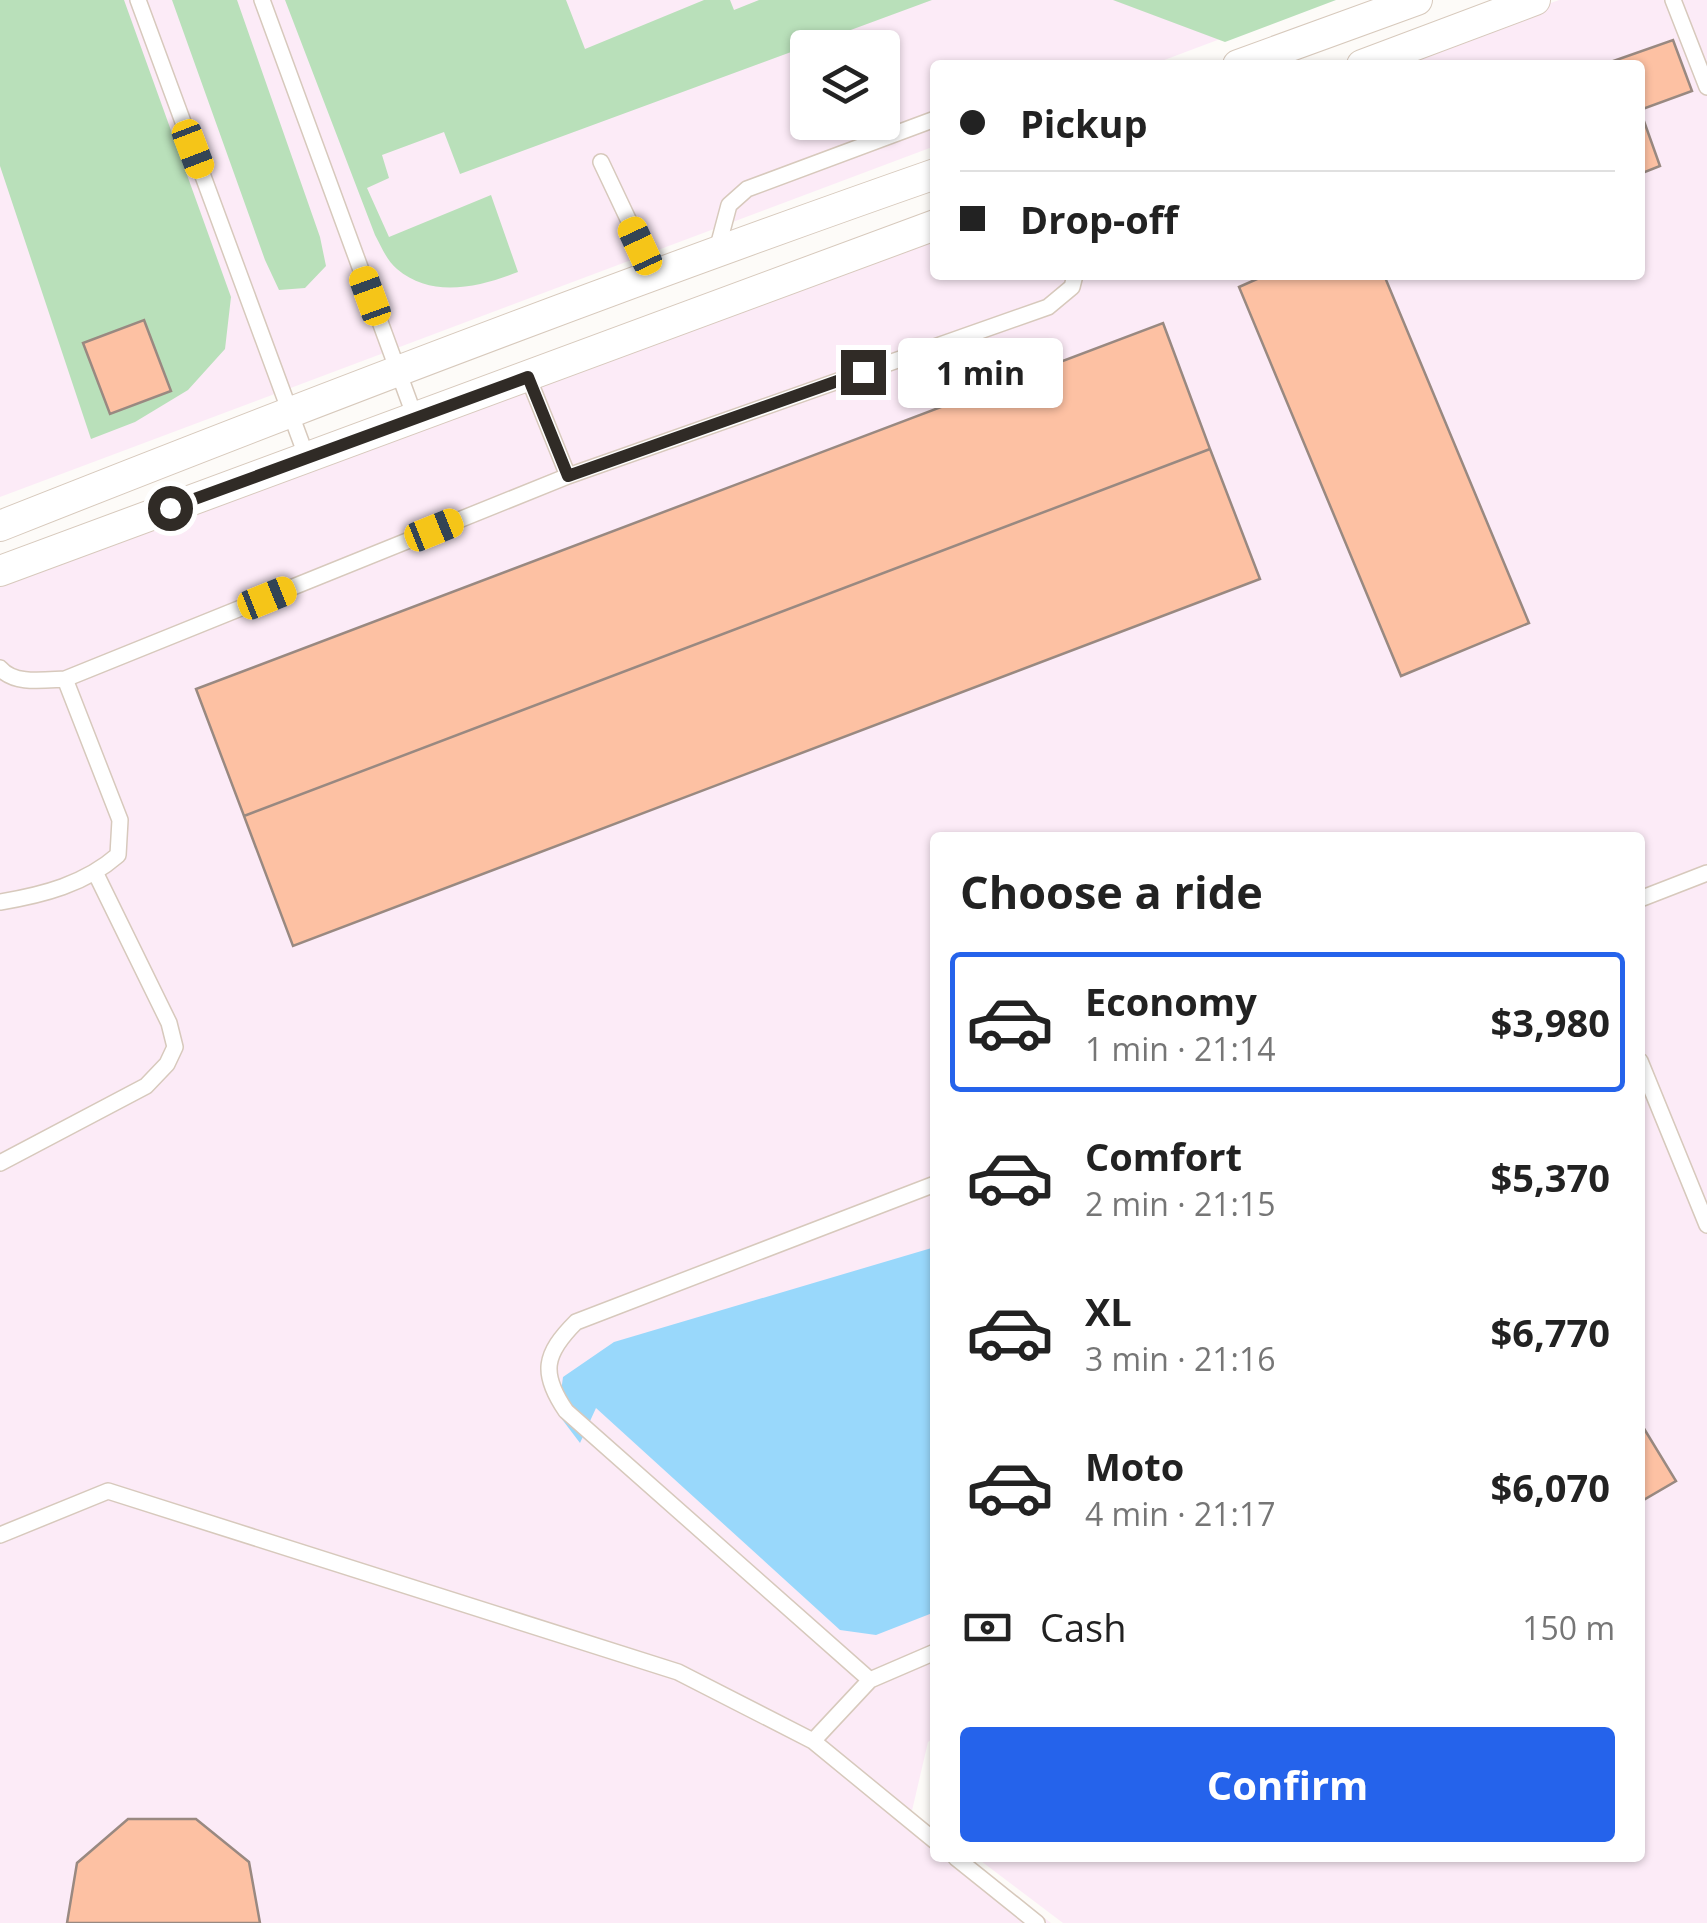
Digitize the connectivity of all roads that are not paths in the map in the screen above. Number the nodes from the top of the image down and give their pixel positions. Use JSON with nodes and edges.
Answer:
{"nodes":[{"id":1,"x":138,"y":0,"type":"edge"},
{"id":2,"x":262,"y":0,"type":"edge"},
{"id":3,"x":1418,"y":0,"type":"edge"},
{"id":4,"x":1535,"y":0,"type":"edge"},
{"id":5,"x":1673,"y":0,"type":"edge"},
{"id":6,"x":1252,"y":60,"type":"edge"},
{"id":7,"x":1375,"y":60,"type":"edge"},
{"id":8,"x":1707,"y":87,"type":"edge"},
{"id":9,"x":930,"y":121,"type":"edge"},
{"id":10,"x":601,"y":162,"type":"dead end"},
{"id":11,"x":930,"y":176,"type":"edge"},
{"id":12,"x":930,"y":227,"type":"edge"},
{"id":13,"x":717,"y":250,"type":"junction"},
{"id":14,"x":654,"y":274,"type":"junction"},
{"id":15,"x":1074,"y":280,"type":"edge"},
{"id":16,"x":398,"y":370,"type":"junction"},
{"id":17,"x":528,"y":377,"type":"junction"},
{"id":18,"x":291,"y":410,"type":"junction"},
{"id":19,"x":416,"y":420,"type":"junction"},
{"id":20,"x":307,"y":458,"type":"junction"},
{"id":21,"x":568,"y":476,"type":"junction"},
{"id":22,"x":0,"y":526,"type":"edge"},
{"id":23,"x":0,"y":571,"type":"edge"},
{"id":24,"x":0,"y":668,"type":"edge"},
{"id":25,"x":64,"y":680,"type":"junction"},
{"id":26,"x":1707,"y":873,"type":"edge"},
{"id":27,"x":96,"y":874,"type":"junction"},
{"id":28,"x":1645,"y":896,"type":"edge"},
{"id":29,"x":0,"y":902,"type":"edge"},
{"id":30,"x":1645,"y":1074,"type":"edge"},
{"id":31,"x":0,"y":1163,"type":"edge"},
{"id":32,"x":930,"y":1186,"type":"edge"},
{"id":33,"x":1707,"y":1225,"type":"edge"},
{"id":34,"x":0,"y":1536,"type":"edge"},
{"id":35,"x":930,"y":1654,"type":"edge"},
{"id":36,"x":870,"y":1680,"type":"junction"},
{"id":37,"x":812,"y":1742,"type":"junction"},
{"id":38,"x":930,"y":1836,"type":"edge"},
{"id":39,"x":961,"y":1862,"type":"edge"},
{"id":40,"x":1036,"y":1923,"type":"edge"}],
"edges":[{"from":1,"to":18,"type":"lane"},
{"from":2,"to":16,"type":"lane"},
{"from":3,"to":6,"type":"street"},
{"from":4,"to":7,"type":"street"},
{"from":5,"to":8,"type":"lane"},
{"from":9,"to":13,"type":"lane"},
{"from":10,"to":14,"type":"lane"},
{"from":11,"to":13,"type":"street"},
{"from":12,"to":17,"type":"street"},
{"from":13,"to":14,"type":"street"},
{"from":14,"to":16,"type":"street"},
{"from":15,"to":21,"type":"lane"},
{"from":16,"to":18,"type":"street"},
{"from":16,"to":19,"type":"lane"},
{"from":17,"to":19,"type":"street"},
{"from":17,"to":21,"type":"lane"},
{"from":18,"to":20,"type":"lane"},
{"from":18,"to":22,"type":"street"},
{"from":19,"to":20,"type":"street"},
{"from":20,"to":23,"type":"street"},
{"from":21,"to":25,"type":"lane"},
{"from":24,"to":25,"type":"lane"},
{"from":25,"to":27,"type":"lane"},
{"from":26,"to":28,"type":"lane"},
{"from":27,"to":29,"type":"lane"},
{"from":27,"to":31,"type":"lane"},
{"from":30,"to":33,"type":"lane"},
{"from":32,"to":36,"type":"lane"},
{"from":34,"to":37,"type":"lane"},
{"from":35,"to":36,"type":"lane"},
{"from":36,"to":37,"type":"lane"},
{"from":37,"to":38,"type":"lane"},
{"from":39,"to":40,"type":"lane"}]}
